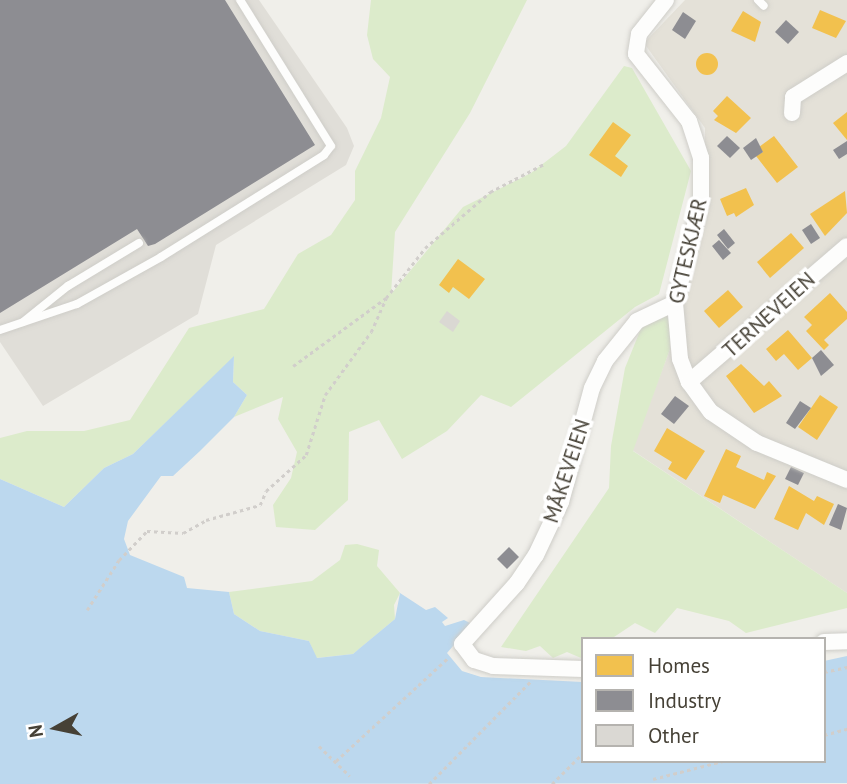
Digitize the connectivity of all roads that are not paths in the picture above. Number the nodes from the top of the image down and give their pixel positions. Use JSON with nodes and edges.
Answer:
{"nodes":[{"id":1,"x":240,"y":0,"type":"edge"},
{"id":2,"x":666,"y":0,"type":"edge"},
{"id":3,"x":847,"y":62,"type":"edge"},
{"id":4,"x":792,"y":113,"type":"dead end"},
{"id":5,"x":139,"y":243,"type":"dead end"},
{"id":6,"x":847,"y":246,"type":"edge"},
{"id":7,"x":675,"y":303,"type":"junction"},
{"id":8,"x":16,"y":327,"type":"junction"},
{"id":9,"x":0,"y":330,"type":"edge"},
{"id":10,"x":690,"y":382,"type":"junction"},
{"id":11,"x":847,"y":480,"type":"edge"},
{"id":12,"x":847,"y":641,"type":"edge"},
{"id":13,"x":826,"y":642,"type":"edge"},
{"id":14,"x":581,"y":669,"type":"edge"}],
"edges":[{"from":1,"to":8,"type":"lane"},
{"from":2,"to":7,"type":"street","name":"GYTESKJÆR"},
{"from":3,"to":4,"type":"street"},
{"from":5,"to":8,"type":"lane"},
{"from":6,"to":10,"type":"street","name":"TERNEVEIEN"},
{"from":7,"to":10,"type":"street","name":"GYTESKJÆR"},
{"from":7,"to":14,"type":"street","name":"MÅKEVEIEN"},
{"from":8,"to":9,"type":"lane"},
{"from":10,"to":11,"type":"street","name":"GYTESKJÆR"},
{"from":12,"to":13,"type":"street"}]}
